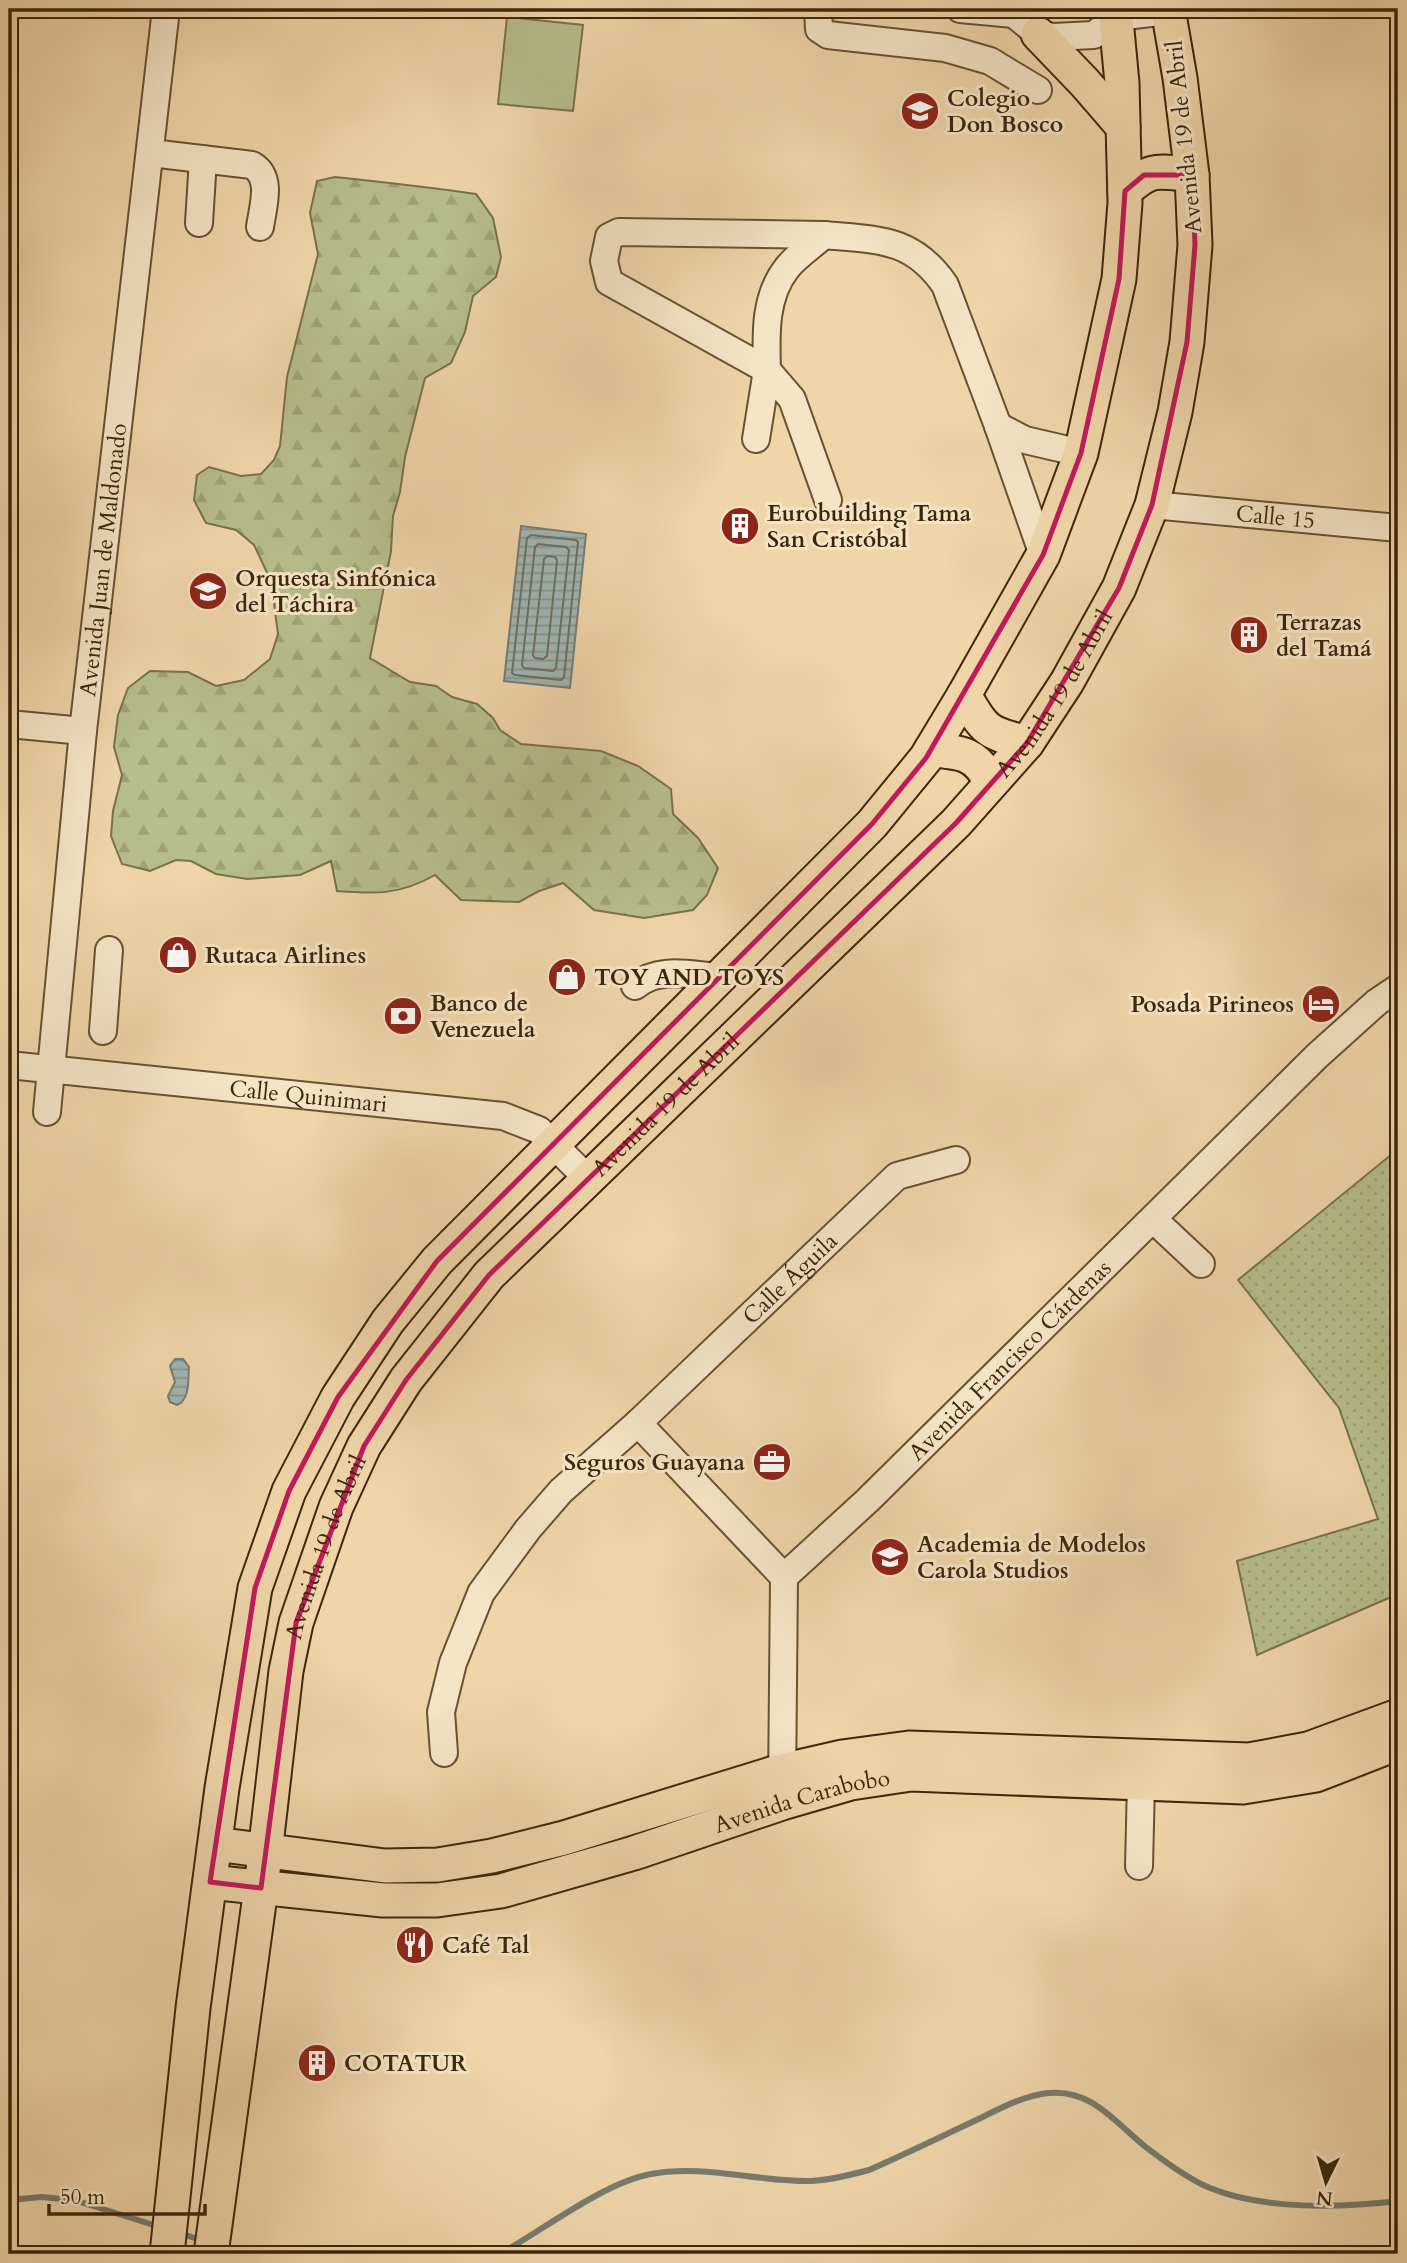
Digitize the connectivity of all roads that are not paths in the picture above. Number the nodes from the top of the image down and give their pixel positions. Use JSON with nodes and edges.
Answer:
{"nodes":[{"id":1,"x":166,"y":9,"type":"edge"},
{"id":2,"x":818,"y":9,"type":"edge"},
{"id":3,"x":960,"y":9,"type":"edge"},
{"id":4,"x":1168,"y":10,"type":"edge"},
{"id":5,"x":1113,"y":11,"type":"edge"},
{"id":6,"x":1025,"y":19,"type":"edge"},
{"id":7,"x":1038,"y":90,"type":"dead end"},
{"id":8,"x":1123,"y":127,"type":"junction"},
{"id":9,"x":151,"y":153,"type":"junction"},
{"id":10,"x":203,"y":159,"type":"junction"},
{"id":11,"x":1192,"y":175,"type":"junction"},
{"id":12,"x":1125,"y":191,"type":"junction"},
{"id":13,"x":199,"y":223,"type":"dead end"},
{"id":14,"x":260,"y":227,"type":"dead end"},
{"id":15,"x":824,"y":235,"type":"junction"},
{"id":16,"x":767,"y":370,"type":"junction"},
{"id":17,"x":998,"y":426,"type":"junction"},
{"id":18,"x":756,"y":439,"type":"dead end"},
{"id":19,"x":1081,"y":453,"type":"junction"},
{"id":20,"x":828,"y":500,"type":"dead end"},
{"id":21,"x":1152,"y":505,"type":"junction"},
{"id":22,"x":1398,"y":528,"type":"edge"},
{"id":23,"x":1043,"y":555,"type":"junction"},
{"id":24,"x":964,"y":695,"type":"junction"},
{"id":25,"x":9,"y":724,"type":"edge"},
{"id":26,"x":83,"y":731,"type":"junction"},
{"id":27,"x":1027,"y":743,"type":"junction"},
{"id":28,"x":931,"y":750,"type":"junction"},
{"id":29,"x":991,"y":783,"type":"junction"},
{"id":30,"x":108,"y":950,"type":"dead end"},
{"id":31,"x":720,"y":977,"type":"junction"},
{"id":32,"x":635,"y":986,"type":"dead end"},
{"id":33,"x":1398,"y":988,"type":"edge"},
{"id":34,"x":103,"y":1031,"type":"dead end"},
{"id":35,"x":9,"y":1065,"type":"edge"},
{"id":36,"x":51,"y":1069,"type":"junction"},
{"id":37,"x":47,"y":1112,"type":"dead end"},
{"id":38,"x":552,"y":1144,"type":"junction"},
{"id":39,"x":956,"y":1160,"type":"dead end"},
{"id":40,"x":587,"y":1178,"type":"junction"},
{"id":41,"x":1154,"y":1220,"type":"junction"},
{"id":42,"x":1201,"y":1264,"type":"dead end"},
{"id":43,"x":638,"y":1423,"type":"junction"},
{"id":44,"x":784,"y":1577,"type":"junction"},
{"id":45,"x":1398,"y":1716,"type":"edge"},
{"id":46,"x":1398,"y":1743,"type":"edge"},
{"id":47,"x":444,"y":1753,"type":"dead end"},
{"id":48,"x":1141,"y":1783,"type":"junction"},
{"id":49,"x":782,"y":1787,"type":"junction"},
{"id":50,"x":215,"y":1843,"type":"junction"},
{"id":51,"x":266,"y":1849,"type":"junction"},
{"id":52,"x":1139,"y":1866,"type":"dead end"},
{"id":53,"x":210,"y":1882,"type":"junction"},
{"id":54,"x":261,"y":1888,"type":"junction"},
{"id":55,"x":167,"y":2254,"type":"edge"},
{"id":56,"x":211,"y":2254,"type":"edge"}],
"edges":[{"from":1,"to":9,"type":"street","name":"Avenida Juan de Maldonado"},
{"from":2,"to":7,"type":"street"},
{"from":3,"to":6,"type":"street"},
{"from":4,"to":5,"type":"street"},
{"from":4,"to":11,"type":"main road","name":"Avenida 19 de Abril"},
{"from":5,"to":6,"type":"street"},
{"from":5,"to":8,"type":"main road","name":"Avenida 19 de Abril"},
{"from":6,"to":8,"type":"main road"},
{"from":8,"to":12,"type":"main road","name":"Avenida 19 de Abril"},
{"from":9,"to":10,"type":"street"},
{"from":9,"to":26,"type":"street","name":"Avenida Juan de Maldonado"},
{"from":10,"to":13,"type":"street"},
{"from":10,"to":14,"type":"street"},
{"from":11,"to":12,"type":"main road"},
{"from":11,"to":21,"type":"main road","name":"Avenida 19 de Abril"},
{"from":12,"to":19,"type":"main road","name":"Avenida 19 de Abril"},
{"from":15,"to":16,"type":"street"},
{"from":15,"to":16,"type":"street"},
{"from":15,"to":17,"type":"street"},
{"from":16,"to":18,"type":"street"},
{"from":16,"to":20,"type":"street"},
{"from":17,"to":19,"type":"street"},
{"from":17,"to":23,"type":"street"},
{"from":19,"to":23,"type":"main road","name":"Avenida 19 de Abril"},
{"from":21,"to":22,"type":"street","name":"Calle 15"},
{"from":21,"to":27,"type":"main road","name":"Avenida 19 de Abril"},
{"from":23,"to":24,"type":"main road","name":"Avenida 19 de Abril"},
{"from":24,"to":27,"type":"main road"},
{"from":24,"to":28,"type":"main road","name":"Avenida 19 de Abril"},
{"from":25,"to":26,"type":"street"},
{"from":26,"to":36,"type":"street","name":"Avenida Juan de Maldonado"},
{"from":27,"to":29,"type":"main road","name":"Avenida 19 de Abril"},
{"from":28,"to":29,"type":"main road"},
{"from":28,"to":31,"type":"main road","name":"Avenida 19 de Abril"},
{"from":29,"to":40,"type":"main road","name":"Avenida 19 de Abril"},
{"from":30,"to":34,"type":"street"},
{"from":31,"to":32,"type":"street"},
{"from":31,"to":38,"type":"main road","name":"Avenida 19 de Abril"},
{"from":33,"to":41,"type":"street","name":"Avenida Francisco Cárdenas"},
{"from":35,"to":36,"type":"street","name":"Calle Quinimari"},
{"from":36,"to":37,"type":"street","name":"Avenida Juan de Maldonado"},
{"from":36,"to":38,"type":"street","name":"Calle Quinimari"},
{"from":38,"to":40,"type":"street","name":"Calle Quinimari"},
{"from":38,"to":50,"type":"main road","name":"Avenida 19 de Abril"},
{"from":39,"to":43,"type":"street","name":"Calle Águila"},
{"from":40,"to":51,"type":"main road","name":"Avenida 19 de Abril"},
{"from":41,"to":42,"type":"street"},
{"from":41,"to":44,"type":"street","name":"Avenida Francisco Cárdenas"},
{"from":43,"to":44,"type":"street"},
{"from":43,"to":47,"type":"street","name":"Calle Águila"},
{"from":44,"to":49,"type":"street"},
{"from":45,"to":49,"type":"main road","name":"Avenida Carabobo"},
{"from":46,"to":48,"type":"main road","name":"Avenida Carabobo"},
{"from":48,"to":49,"type":"main road","name":"Avenida Carabobo"},
{"from":48,"to":52,"type":"street"},
{"from":49,"to":51,"type":"main road","name":"Avenida Carabobo"},
{"from":49,"to":54,"type":"main road","name":"Avenida Carabobo"},
{"from":50,"to":51,"type":"main road","name":"Avenida Carabobo"},
{"from":50,"to":53,"type":"main road","name":"Avenida 19 de Abril"},
{"from":51,"to":54,"type":"main road","name":"Avenida 19 de Abril"},
{"from":53,"to":54,"type":"main road","name":"Avenida Carabobo"},
{"from":53,"to":55,"type":"main road","name":"Avenida 19 de Abril"},
{"from":54,"to":56,"type":"main road","name":"Avenida 19 de Abril"}]}
